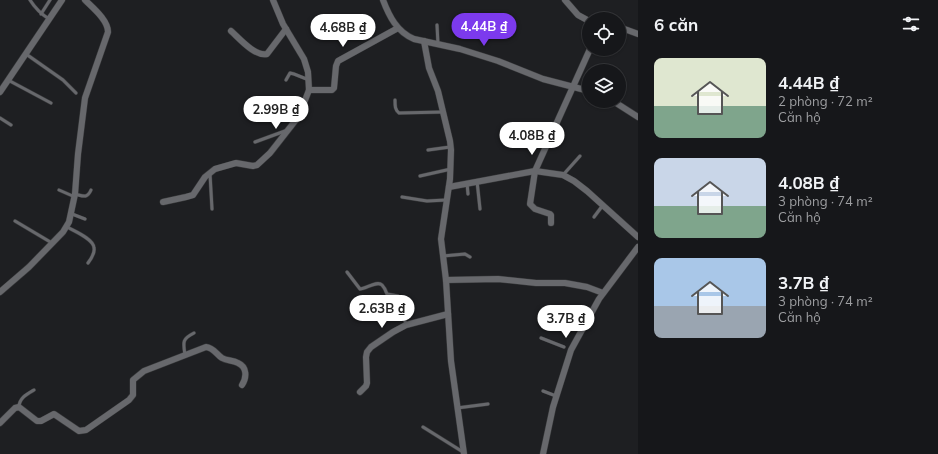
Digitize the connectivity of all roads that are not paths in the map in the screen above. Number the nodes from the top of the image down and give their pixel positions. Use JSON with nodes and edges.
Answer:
{"nodes":[{"id":1,"x":30,"y":0,"type":"edge"},
{"id":2,"x":50,"y":0,"type":"edge"},
{"id":3,"x":62,"y":0,"type":"edge"},
{"id":4,"x":85,"y":0,"type":"edge"},
{"id":5,"x":273,"y":0,"type":"edge"},
{"id":6,"x":383,"y":0,"type":"edge"},
{"id":7,"x":565,"y":0,"type":"edge"},
{"id":8,"x":41,"y":14,"type":"junction"},
{"id":9,"x":582,"y":17,"type":"edge"},
{"id":10,"x":49,"y":19,"type":"junction"},
{"id":11,"x":437,"y":25,"type":"dead end"},
{"id":12,"x":398,"y":28,"type":"junction"},
{"id":13,"x":286,"y":29,"type":"junction"},
{"id":14,"x":626,"y":30,"type":"edge"},
{"id":15,"x":231,"y":31,"type":"dead end"},
{"id":16,"x":638,"y":34,"type":"edge"},
{"id":17,"x":424,"y":41,"type":"junction"},
{"id":18,"x":438,"y":44,"type":"junction"},
{"id":19,"x":26,"y":54,"type":"junction"},
{"id":20,"x":587,"y":56,"type":"edge"},
{"id":21,"x":8,"y":80,"type":"junction"},
{"id":22,"x":286,"y":80,"type":"dead end"},
{"id":23,"x":309,"y":80,"type":"junction"},
{"id":24,"x":573,"y":88,"type":"junction"},
{"id":25,"x":309,"y":90,"type":"junction"},
{"id":26,"x":582,"y":90,"type":"edge"},
{"id":27,"x":0,"y":92,"type":"edge"},
{"id":28,"x":76,"y":93,"type":"dead end"},
{"id":29,"x":395,"y":100,"type":"dead end"},
{"id":30,"x":51,"y":102,"type":"dead end"},
{"id":31,"x":624,"y":108,"type":"edge"},
{"id":32,"x":443,"y":112,"type":"junction"},
{"id":33,"x":638,"y":117,"type":"edge"},
{"id":34,"x":0,"y":118,"type":"edge"},
{"id":35,"x":11,"y":126,"type":"dead end"},
{"id":36,"x":287,"y":131,"type":"junction"},
{"id":37,"x":255,"y":142,"type":"dead end"},
{"id":38,"x":450,"y":147,"type":"junction"},
{"id":39,"x":428,"y":150,"type":"dead end"},
{"id":40,"x":580,"y":156,"type":"dead end"},
{"id":41,"x":451,"y":169,"type":"junction"},
{"id":42,"x":535,"y":171,"type":"junction"},
{"id":43,"x":210,"y":172,"type":"junction"},
{"id":44,"x":563,"y":175,"type":"junction"},
{"id":45,"x":420,"y":176,"type":"dead end"},
{"id":46,"x":477,"y":181,"type":"junction"},
{"id":47,"x":467,"y":183,"type":"junction"},
{"id":48,"x":448,"y":187,"type":"junction"},
{"id":49,"x":59,"y":190,"type":"dead end"},
{"id":50,"x":91,"y":190,"type":"dead end"},
{"id":51,"x":468,"y":194,"type":"dead end"},
{"id":52,"x":75,"y":196,"type":"junction"},
{"id":53,"x":402,"y":197,"type":"dead end"},
{"id":54,"x":446,"y":200,"type":"junction"},
{"id":55,"x":163,"y":202,"type":"dead end"},
{"id":56,"x":603,"y":205,"type":"junction"},
{"id":57,"x":212,"y":209,"type":"dead end"},
{"id":58,"x":480,"y":209,"type":"dead end"},
{"id":59,"x":72,"y":214,"type":"junction"},
{"id":60,"x":594,"y":217,"type":"dead end"},
{"id":61,"x":85,"y":219,"type":"dead end"},
{"id":62,"x":15,"y":221,"type":"dead end"},
{"id":63,"x":551,"y":223,"type":"dead end"},
{"id":64,"x":67,"y":227,"type":"junction"},
{"id":65,"x":638,"y":237,"type":"edge"},
{"id":66,"x":52,"y":243,"type":"junction"},
{"id":67,"x":638,"y":247,"type":"edge"},
{"id":68,"x":443,"y":256,"type":"junction"},
{"id":69,"x":470,"y":257,"type":"dead end"},
{"id":70,"x":88,"y":263,"type":"dead end"},
{"id":71,"x":347,"y":272,"type":"dead end"},
{"id":72,"x":446,"y":280,"type":"junction"},
{"id":73,"x":0,"y":292,"type":"edge"},
{"id":74,"x":603,"y":294,"type":"junction"},
{"id":75,"x":448,"y":314,"type":"junction"},
{"id":76,"x":406,"y":325,"type":"junction"},
{"id":77,"x":194,"y":333,"type":"dead end"},
{"id":78,"x":541,"y":338,"type":"dead end"},
{"id":79,"x":564,"y":347,"type":"dead end"},
{"id":80,"x":185,"y":355,"type":"junction"},
{"id":81,"x":242,"y":385,"type":"dead end"},
{"id":82,"x":34,"y":390,"type":"dead end"},
{"id":83,"x":543,"y":391,"type":"dead end"},
{"id":84,"x":360,"y":392,"type":"dead end"},
{"id":85,"x":556,"y":396,"type":"junction"},
{"id":86,"x":488,"y":404,"type":"dead end"},
{"id":87,"x":19,"y":407,"type":"junction"},
{"id":88,"x":457,"y":408,"type":"junction"},
{"id":89,"x":0,"y":423,"type":"edge"},
{"id":90,"x":423,"y":427,"type":"dead end"},
{"id":91,"x":464,"y":453,"type":"edge"},
{"id":92,"x":543,"y":454,"type":"edge"}],
"edges":[{"from":1,"to":8,"type":"lane"},
{"from":2,"to":8,"type":"lane"},
{"from":3,"to":10,"type":"street"},
{"from":4,"to":52,"type":"street"},
{"from":5,"to":13,"type":"street"},
{"from":6,"to":12,"type":"street"},
{"from":7,"to":9,"type":"street"},
{"from":8,"to":10,"type":"lane"},
{"from":10,"to":19,"type":"street"},
{"from":11,"to":18,"type":"lane"},
{"from":12,"to":17,"type":"street"},
{"from":12,"to":25,"type":"street"},
{"from":13,"to":15,"type":"street"},
{"from":13,"to":23,"type":"street"},
{"from":14,"to":16,"type":"street"},
{"from":17,"to":18,"type":"street"},
{"from":17,"to":32,"type":"street"},
{"from":18,"to":24,"type":"street"},
{"from":19,"to":21,"type":"street"},
{"from":19,"to":28,"type":"lane"},
{"from":20,"to":24,"type":"street"},
{"from":21,"to":27,"type":"street"},
{"from":21,"to":30,"type":"lane"},
{"from":22,"to":23,"type":"lane"},
{"from":23,"to":25,"type":"street"},
{"from":24,"to":26,"type":"street"},
{"from":24,"to":42,"type":"street"},
{"from":25,"to":36,"type":"street"},
{"from":29,"to":32,"type":"lane"},
{"from":31,"to":33,"type":"street"},
{"from":32,"to":38,"type":"street"},
{"from":34,"to":35,"type":"lane"},
{"from":36,"to":37,"type":"lane"},
{"from":36,"to":43,"type":"street"},
{"from":38,"to":39,"type":"lane"},
{"from":38,"to":41,"type":"street"},
{"from":40,"to":44,"type":"lane"},
{"from":41,"to":45,"type":"lane"},
{"from":41,"to":48,"type":"street"},
{"from":42,"to":44,"type":"street"},
{"from":42,"to":46,"type":"street"},
{"from":42,"to":63,"type":"street"},
{"from":43,"to":55,"type":"street"},
{"from":43,"to":57,"type":"lane"},
{"from":44,"to":56,"type":"street"},
{"from":46,"to":47,"type":"street"},
{"from":46,"to":58,"type":"lane"},
{"from":47,"to":48,"type":"street"},
{"from":47,"to":51,"type":"lane"},
{"from":48,"to":54,"type":"street"},
{"from":49,"to":52,"type":"lane"},
{"from":50,"to":52,"type":"lane"},
{"from":52,"to":59,"type":"street"},
{"from":53,"to":54,"type":"lane"},
{"from":54,"to":68,"type":"street"},
{"from":56,"to":60,"type":"lane"},
{"from":56,"to":65,"type":"street"},
{"from":59,"to":61,"type":"lane"},
{"from":59,"to":64,"type":"street"},
{"from":62,"to":66,"type":"lane"},
{"from":64,"to":66,"type":"street"},
{"from":64,"to":70,"type":"lane"},
{"from":66,"to":73,"type":"street"},
{"from":67,"to":74,"type":"street"},
{"from":68,"to":69,"type":"lane"},
{"from":68,"to":72,"type":"street"},
{"from":71,"to":76,"type":"lane"},
{"from":72,"to":74,"type":"street"},
{"from":72,"to":75,"type":"street"},
{"from":74,"to":85,"type":"street"},
{"from":75,"to":76,"type":"street"},
{"from":75,"to":88,"type":"street"},
{"from":76,"to":84,"type":"street"},
{"from":77,"to":80,"type":"lane"},
{"from":78,"to":79,"type":"lane"},
{"from":80,"to":81,"type":"street"},
{"from":80,"to":87,"type":"street"},
{"from":82,"to":87,"type":"lane"},
{"from":83,"to":85,"type":"lane"},
{"from":85,"to":92,"type":"street"},
{"from":86,"to":88,"type":"lane"},
{"from":87,"to":89,"type":"street"},
{"from":88,"to":91,"type":"street"},
{"from":90,"to":91,"type":"lane"}]}
